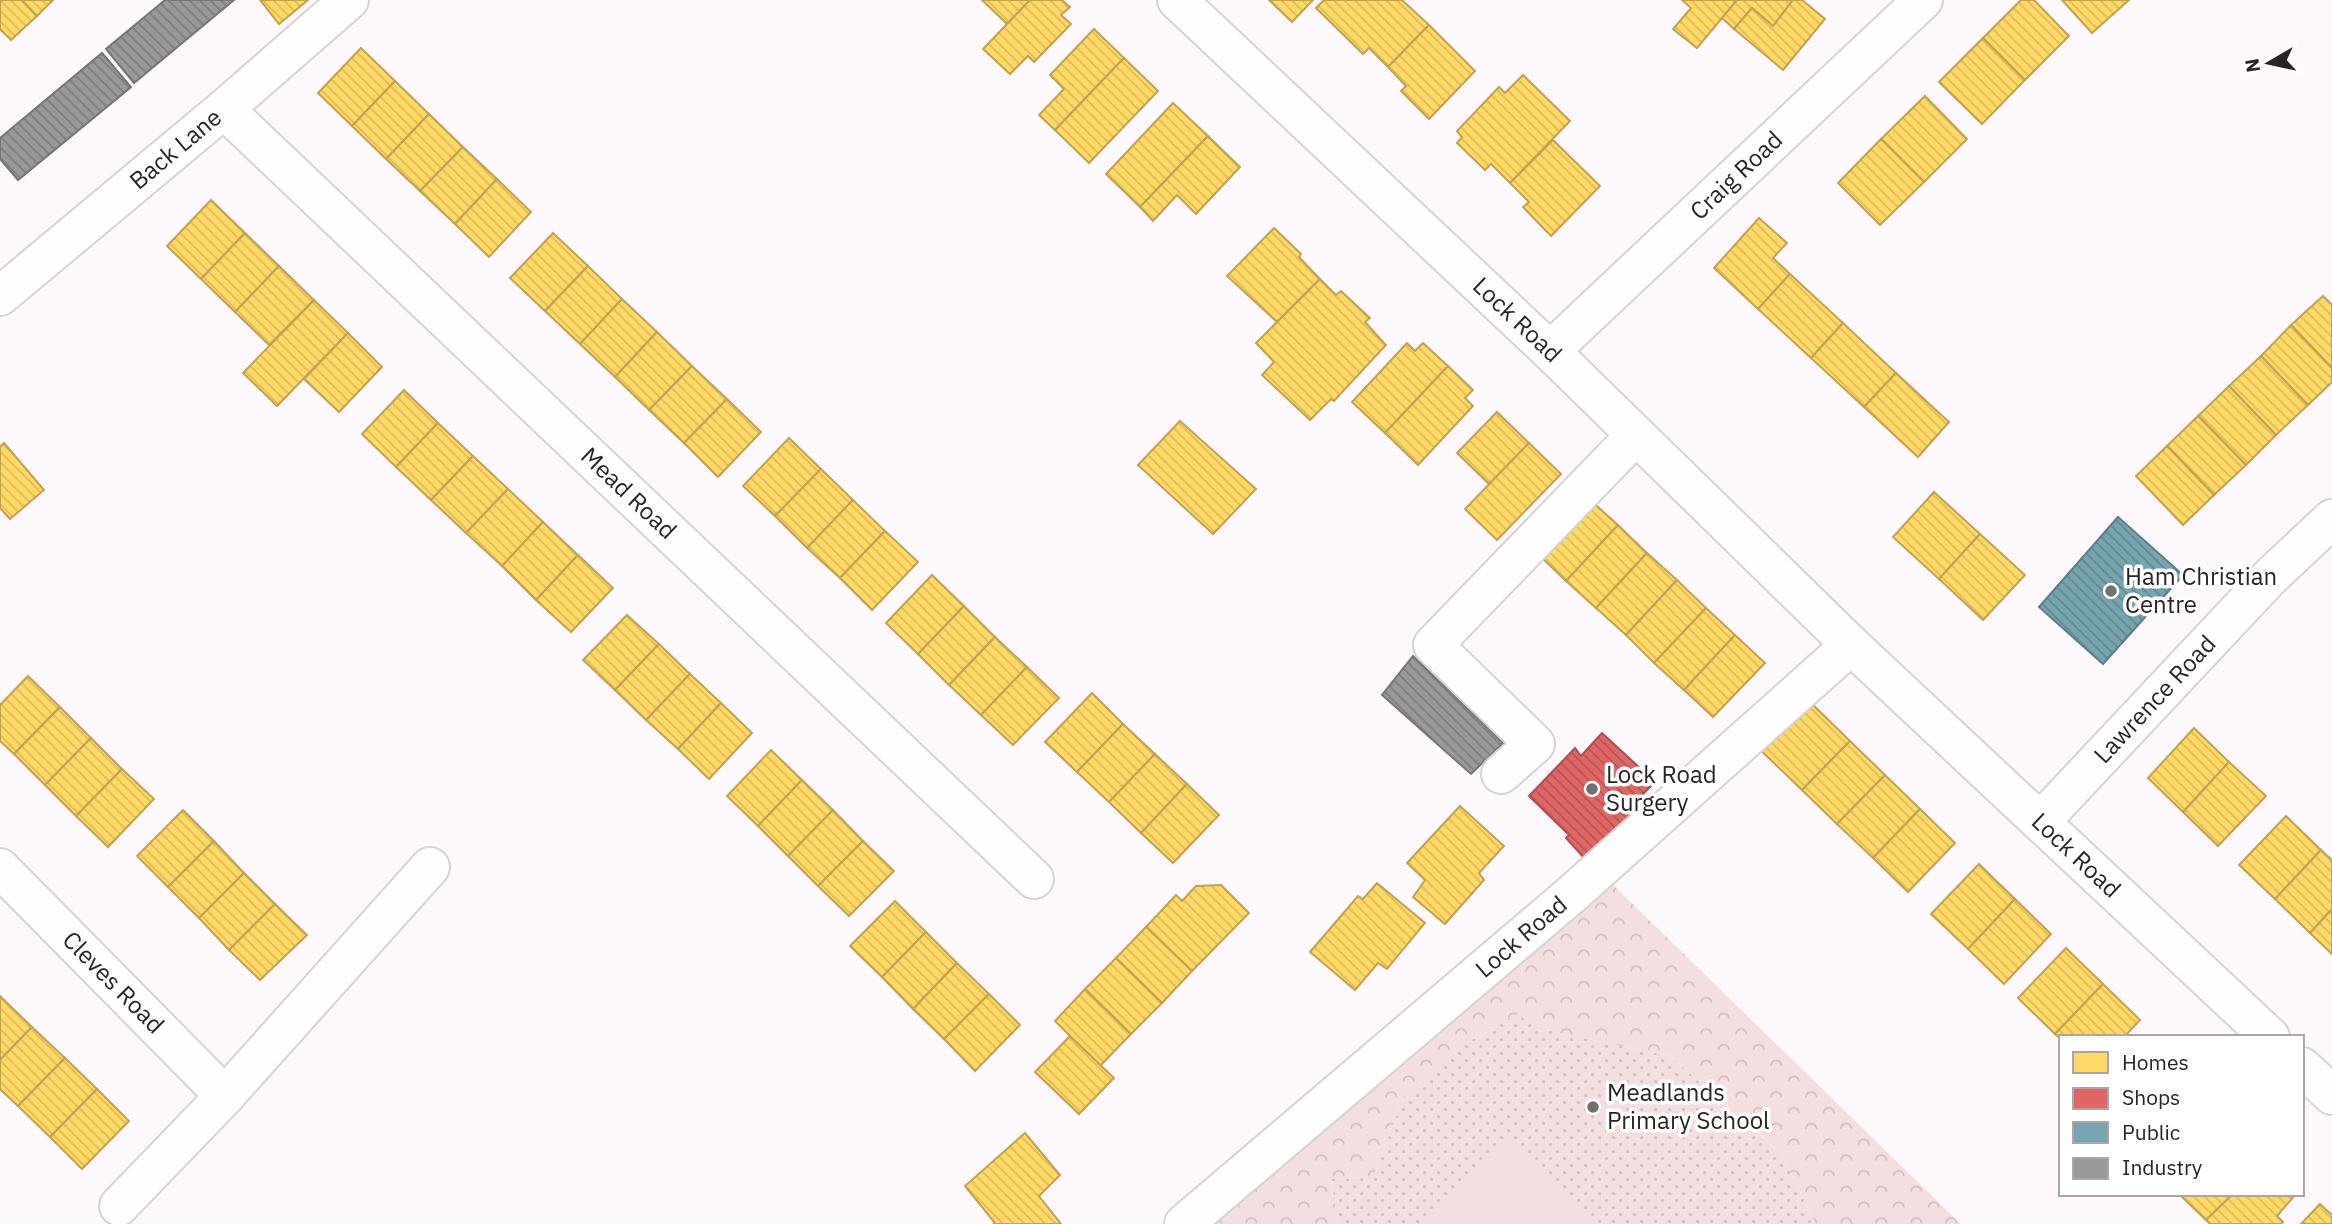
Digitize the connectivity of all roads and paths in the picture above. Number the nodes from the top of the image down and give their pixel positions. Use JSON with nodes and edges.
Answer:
{"nodes":[{"id":1,"x":349,"y":0,"type":"edge"},
{"id":2,"x":1177,"y":0,"type":"edge"},
{"id":3,"x":1906,"y":5,"type":"edge"},
{"id":4,"x":224,"y":109,"type":"junction"},
{"id":5,"x":0,"y":296,"type":"edge"},
{"id":6,"x":1550,"y":351,"type":"junction"},
{"id":7,"x":1636,"y":435,"type":"junction"},
{"id":8,"x":2332,"y":519,"type":"edge"},
{"id":9,"x":1852,"y":645,"type":"junction"},
{"id":10,"x":1501,"y":774,"type":"dead end"},
{"id":11,"x":2040,"y":822,"type":"junction"},
{"id":12,"x":430,"y":867,"type":"dead end"},
{"id":13,"x":0,"y":868,"type":"edge"},
{"id":14,"x":1034,"y":879,"type":"dead end"},
{"id":15,"x":2268,"y":1035,"type":"edge"},
{"id":16,"x":2304,"y":1069,"type":"edge"},
{"id":17,"x":2332,"y":1095,"type":"edge"},
{"id":18,"x":225,"y":1096,"type":"junction"},
{"id":19,"x":119,"y":1206,"type":"dead end"},
{"id":20,"x":1184,"y":1224,"type":"edge"}],
"edges":[{"from":1,"to":4,"type":"street","name":"Back Lane"},
{"from":2,"to":6,"type":"street","name":"Lock Road"},
{"from":3,"to":6,"type":"street","name":"Craig Road"},
{"from":4,"to":5,"type":"street","name":"Back Lane"},
{"from":4,"to":14,"type":"street","name":"Mead Road"},
{"from":6,"to":7,"type":"street","name":"Lock Road"},
{"from":7,"to":9,"type":"street","name":"Lock Road"},
{"from":7,"to":10,"type":"street"},
{"from":8,"to":11,"type":"street","name":"Lawrence Road"},
{"from":9,"to":11,"type":"street","name":"Lock Road"},
{"from":9,"to":20,"type":"street","name":"Lock Road"},
{"from":11,"to":15,"type":"street","name":"Lock Road"},
{"from":12,"to":18,"type":"street"},
{"from":13,"to":18,"type":"street","name":"Cleves Road"},
{"from":16,"to":17,"type":"street"},
{"from":18,"to":19,"type":"street"}]}
